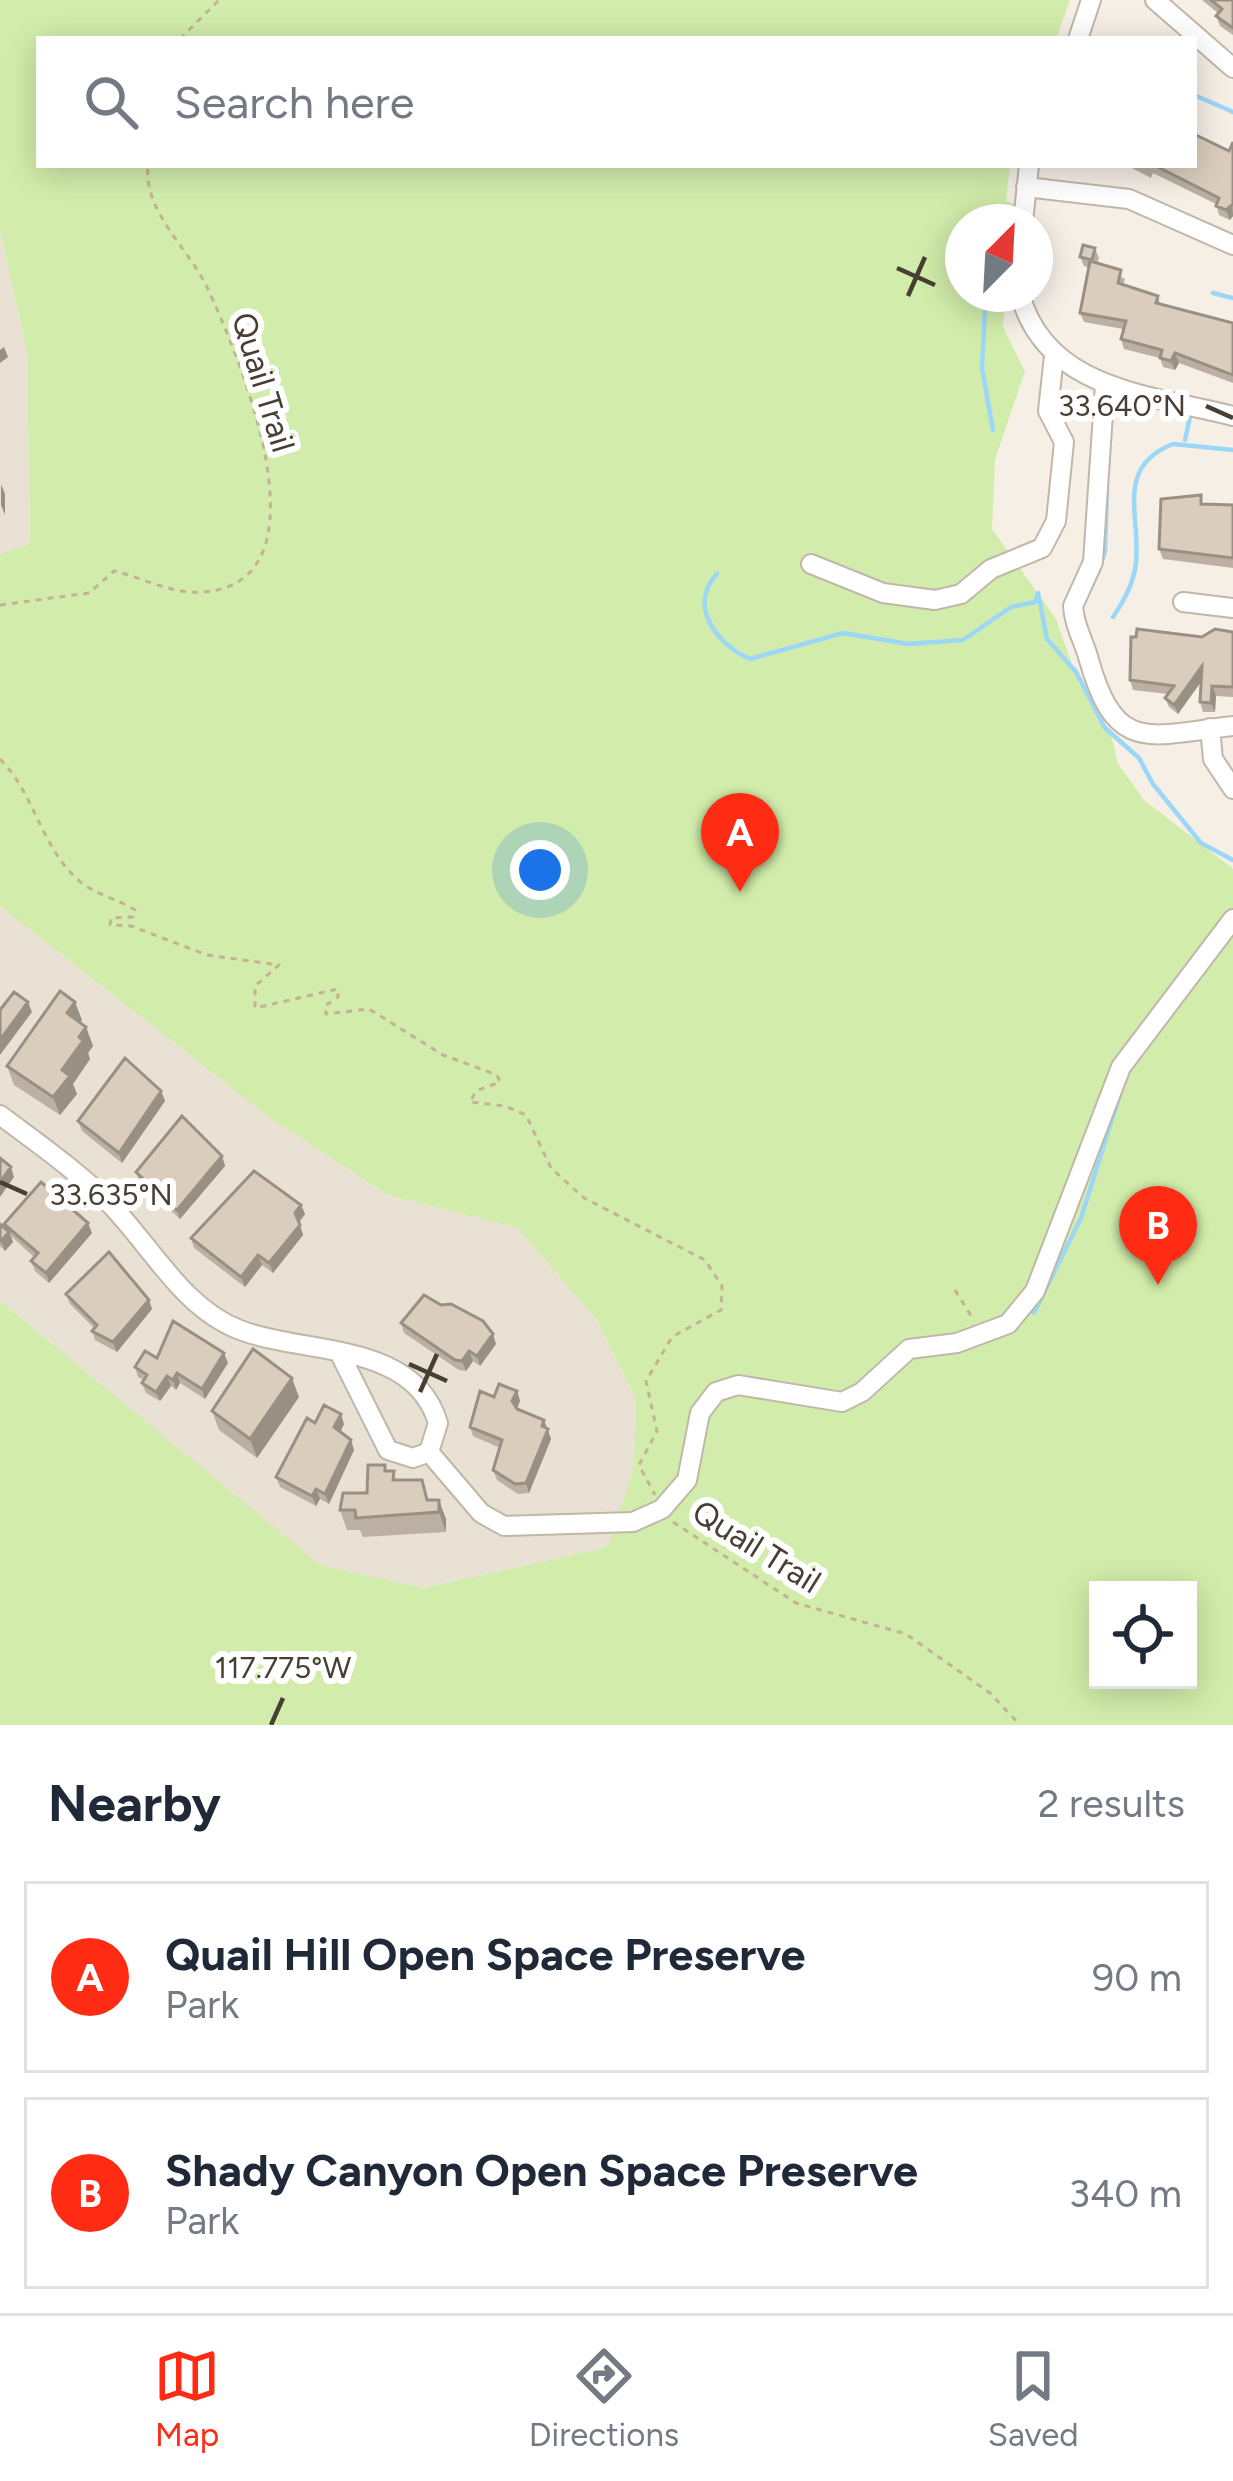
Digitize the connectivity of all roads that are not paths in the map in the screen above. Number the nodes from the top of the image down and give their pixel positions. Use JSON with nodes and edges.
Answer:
{"nodes":[{"id":1,"x":1091,"y":0,"type":"edge"},
{"id":2,"x":1155,"y":0,"type":"edge"},
{"id":3,"x":1079,"y":36,"type":"edge"},
{"id":4,"x":1196,"y":36,"type":"edge"},
{"id":5,"x":1197,"y":37,"type":"edge"},
{"id":6,"x":1233,"y":68,"type":"edge"},
{"id":7,"x":1029,"y":168,"type":"edge"},
{"id":8,"x":1026,"y":187,"type":"junction"},
{"id":9,"x":1025,"y":204,"type":"edge"},
{"id":10,"x":1233,"y":245,"type":"edge"},
{"id":11,"x":1029,"y":312,"type":"edge"},
{"id":12,"x":1048,"y":350,"type":"junction"},
{"id":13,"x":1105,"y":384,"type":"junction"},
{"id":14,"x":1233,"y":416,"type":"edge"},
{"id":15,"x":812,"y":564,"type":"dead end"},
{"id":16,"x":1184,"y":602,"type":"dead end"},
{"id":17,"x":1233,"y":608,"type":"edge"},
{"id":18,"x":1233,"y":726,"type":"edge"},
{"id":19,"x":1210,"y":728,"type":"junction"},
{"id":20,"x":1233,"y":789,"type":"edge"},
{"id":21,"x":1233,"y":919,"type":"edge"},
{"id":22,"x":0,"y":1115,"type":"edge"},
{"id":23,"x":340,"y":1354,"type":"junction"},
{"id":24,"x":429,"y":1452,"type":"junction"}],
"edges":[{"from":1,"to":3,"type":"street"},
{"from":2,"to":4,"type":"street"},
{"from":5,"to":6,"type":"street"},
{"from":7,"to":8,"type":"street"},
{"from":8,"to":9,"type":"street"},
{"from":8,"to":10,"type":"street"},
{"from":11,"to":12,"type":"street"},
{"from":12,"to":13,"type":"street"},
{"from":12,"to":15,"type":"street"},
{"from":13,"to":14,"type":"street"},
{"from":13,"to":19,"type":"street"},
{"from":16,"to":17,"type":"street"},
{"from":18,"to":19,"type":"street"},
{"from":19,"to":20,"type":"street"},
{"from":21,"to":24,"type":"street"},
{"from":22,"to":23,"type":"street"},
{"from":23,"to":24,"type":"street"},
{"from":23,"to":24,"type":"street"}]}
